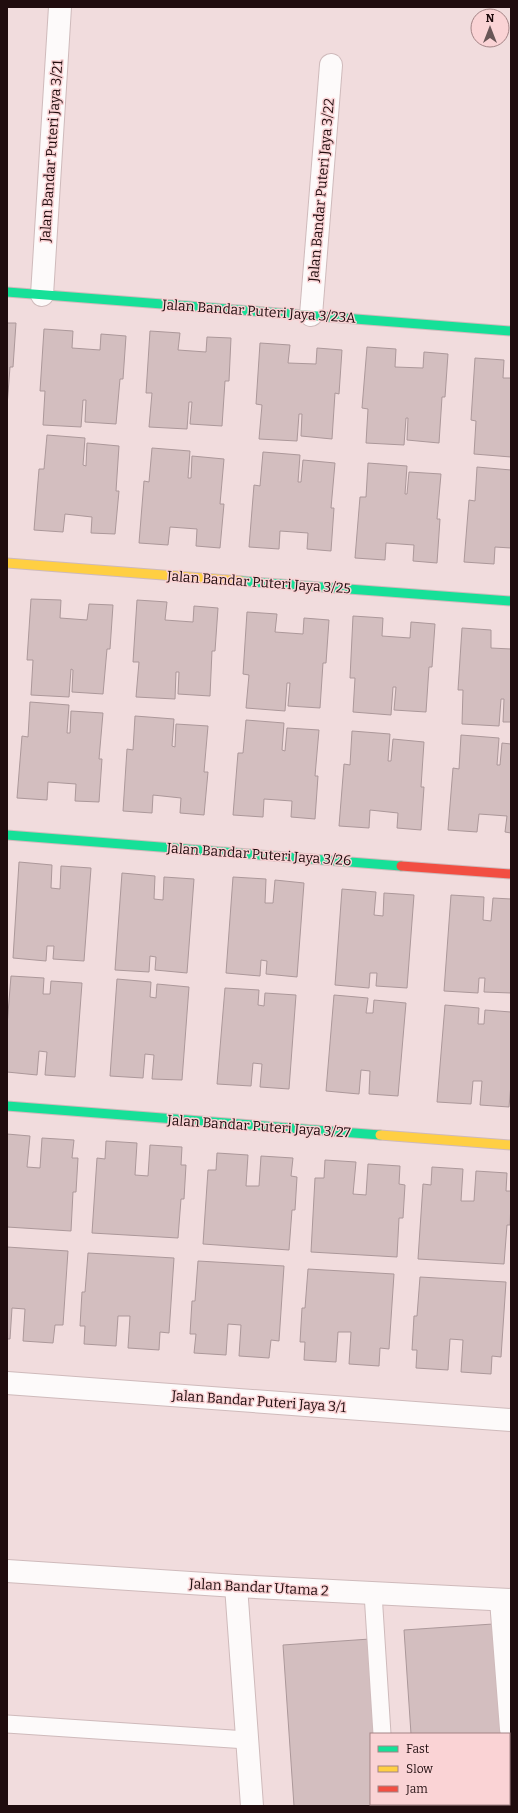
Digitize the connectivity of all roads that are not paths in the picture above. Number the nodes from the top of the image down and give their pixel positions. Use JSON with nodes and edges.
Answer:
{"nodes":[{"id":1,"x":60,"y":7,"type":"edge"},
{"id":2,"x":331,"y":65,"type":"dead end"},
{"id":3,"x":7,"y":292,"type":"edge"},
{"id":4,"x":42,"y":294,"type":"junction"},
{"id":5,"x":311,"y":315,"type":"junction"},
{"id":6,"x":511,"y":331,"type":"edge"},
{"id":7,"x":7,"y":563,"type":"edge"},
{"id":8,"x":511,"y":601,"type":"edge"},
{"id":9,"x":7,"y":835,"type":"edge"},
{"id":10,"x":511,"y":874,"type":"edge"},
{"id":11,"x":7,"y":1106,"type":"edge"},
{"id":12,"x":511,"y":1145,"type":"edge"},
{"id":13,"x":7,"y":1383,"type":"edge"},
{"id":14,"x":511,"y":1420,"type":"edge"},
{"id":15,"x":7,"y":1571,"type":"edge"},
{"id":16,"x":236,"y":1586,"type":"junction"},
{"id":17,"x":373,"y":1593,"type":"junction"},
{"id":18,"x":506,"y":1600,"type":"edge"},
{"id":19,"x":7,"y":1724,"type":"edge"},
{"id":20,"x":511,"y":1724,"type":"edge"},
{"id":21,"x":511,"y":1729,"type":"edge"},
{"id":22,"x":382,"y":1733,"type":"edge"},
{"id":23,"x":247,"y":1740,"type":"junction"},
{"id":24,"x":252,"y":1806,"type":"edge"}],
"edges":[{"from":1,"to":4,"type":"street","name":"Jalan Bandar Puteri Jaya 3/21"},
{"from":2,"to":5,"type":"street","name":"Jalan Bandar Puteri Jaya 3/22"},
{"from":3,"to":4,"type":"street","name":"Jalan Bandar Puteri Jaya 3/23A"},
{"from":4,"to":5,"type":"street","name":"Jalan Bandar Puteri Jaya 3/23A"},
{"from":5,"to":6,"type":"street","name":"Jalan Bandar Puteri Jaya 3/23A"},
{"from":7,"to":8,"type":"street","name":"Jalan Bandar Puteri Jaya 3/25"},
{"from":9,"to":10,"type":"street","name":"Jalan Bandar Puteri Jaya 3/26"},
{"from":11,"to":12,"type":"street","name":"Jalan Bandar Puteri Jaya 3/27"},
{"from":13,"to":14,"type":"street","name":"Jalan Bandar Puteri Jaya 3/1"},
{"from":15,"to":16,"type":"street","name":"Jalan Bandar Utama 2"},
{"from":16,"to":17,"type":"street","name":"Jalan Bandar Utama 2"},
{"from":16,"to":23,"type":"street"},
{"from":17,"to":18,"type":"street","name":"Jalan Bandar Utama 2"},
{"from":17,"to":22,"type":"lane"},
{"from":18,"to":20,"type":"street"},
{"from":19,"to":23,"type":"lane"},
{"from":20,"to":21,"type":"street"},
{"from":23,"to":24,"type":"street"}]}
